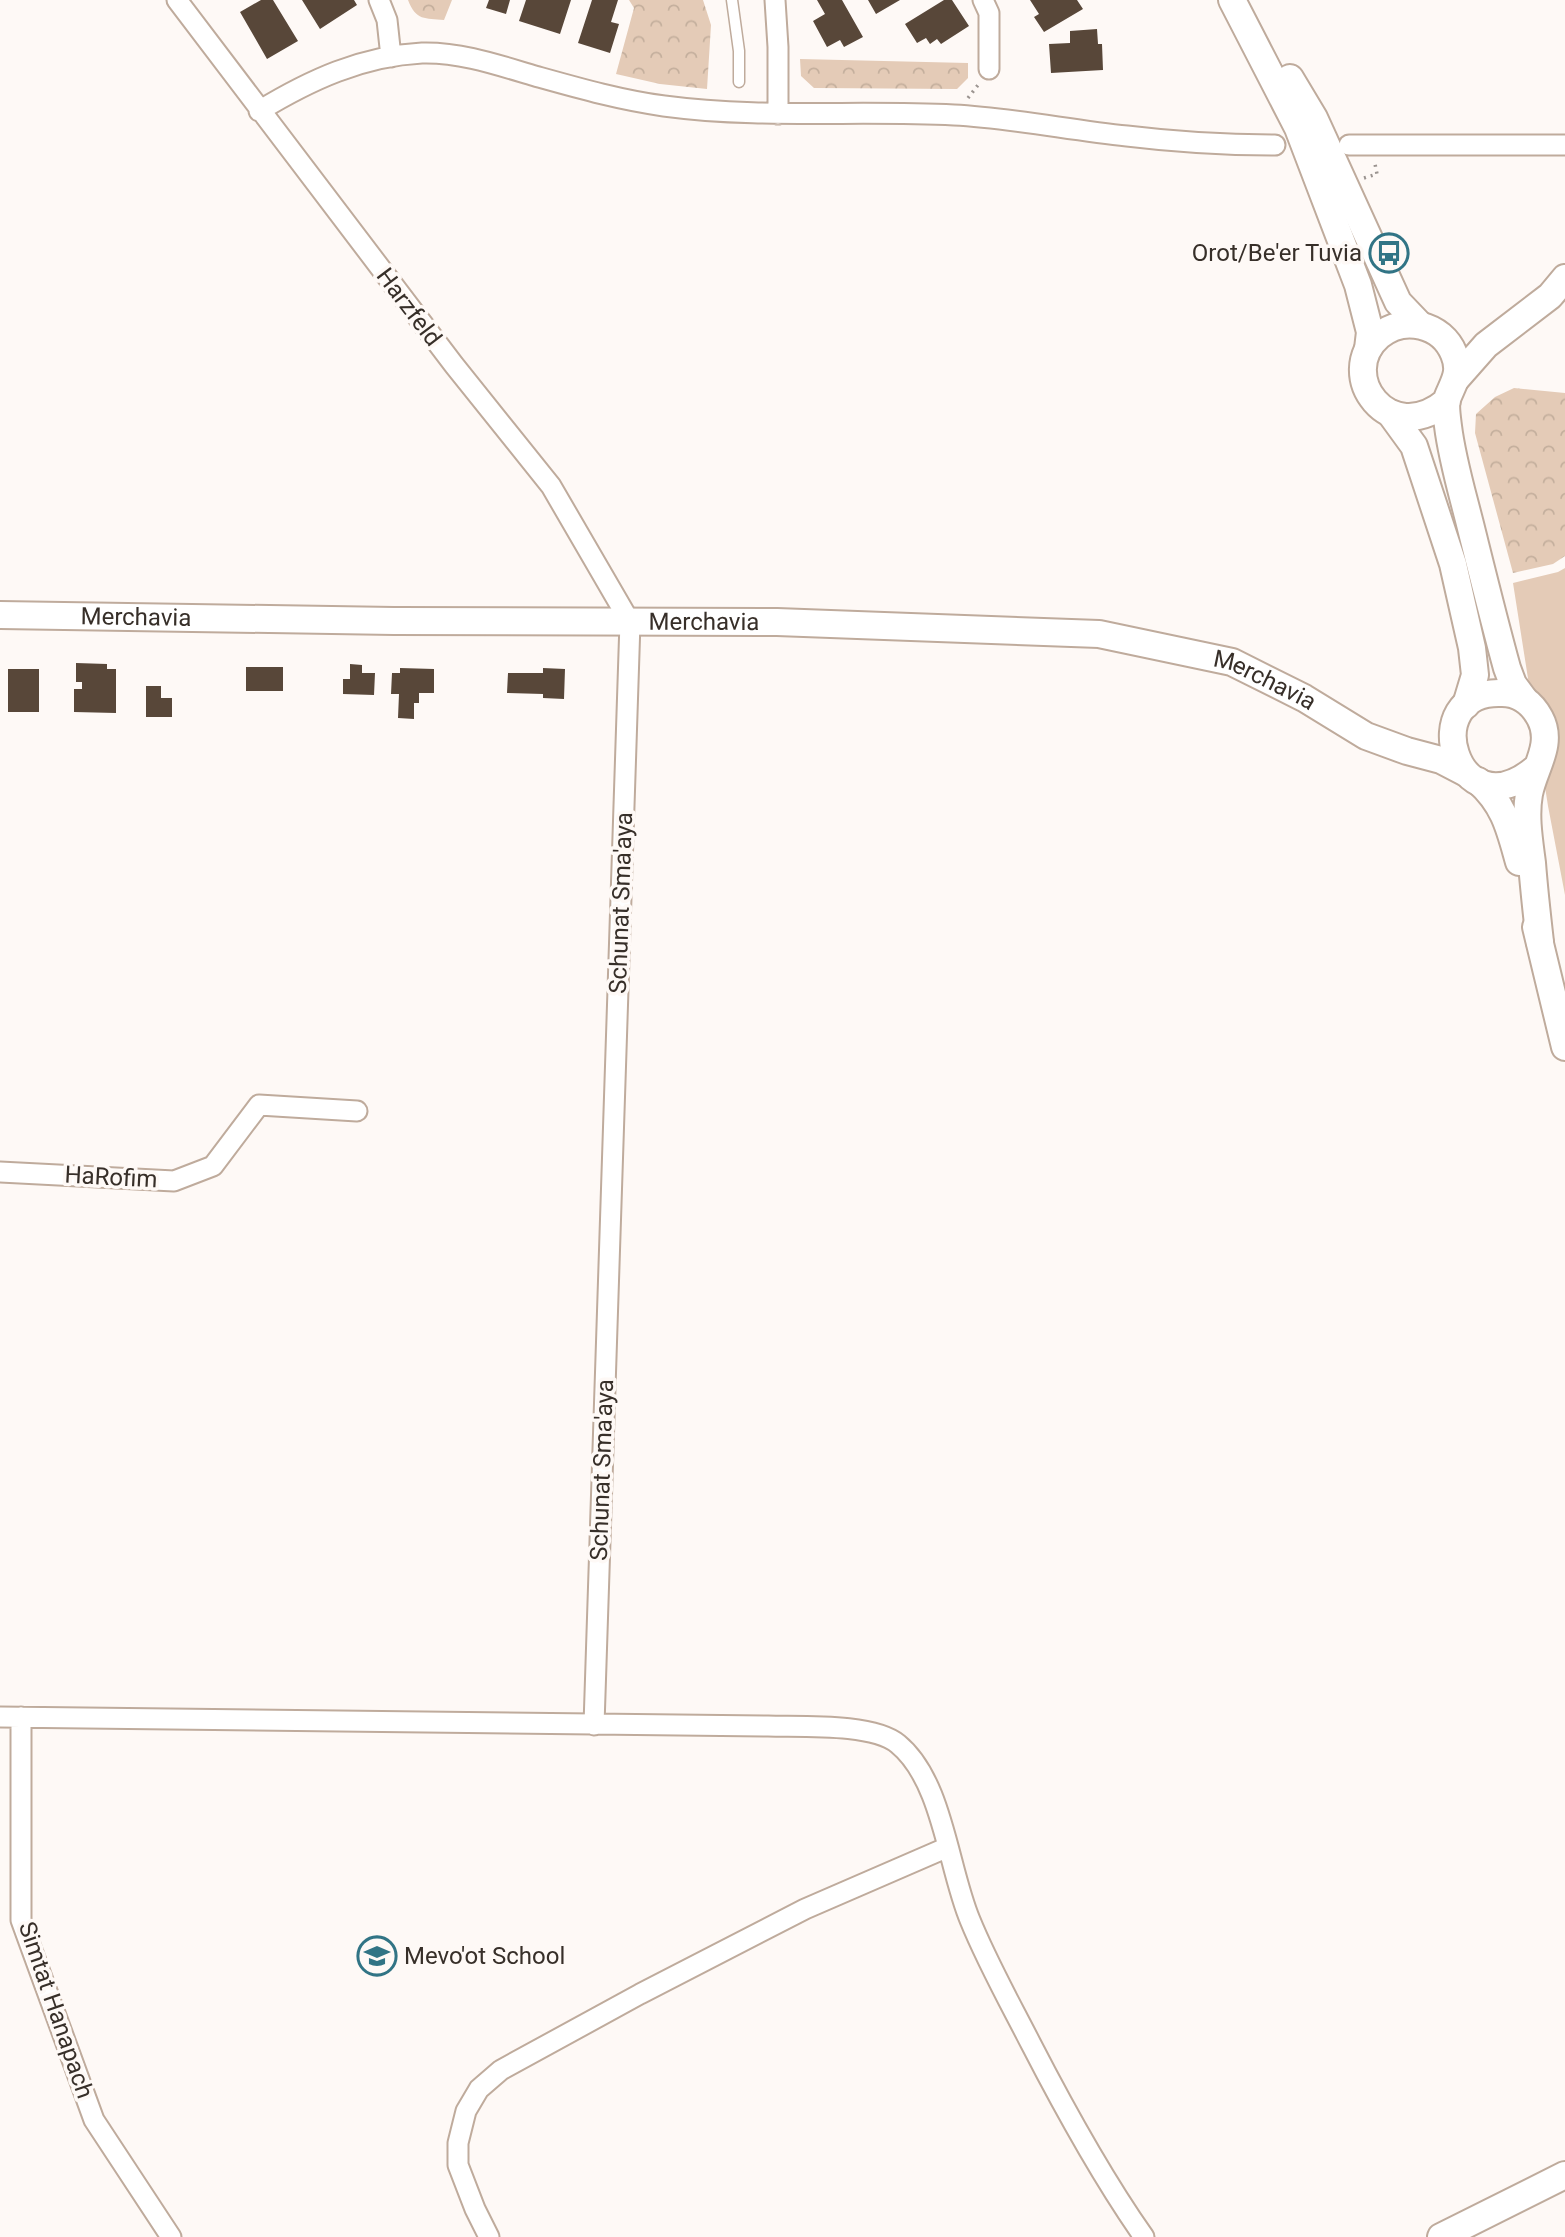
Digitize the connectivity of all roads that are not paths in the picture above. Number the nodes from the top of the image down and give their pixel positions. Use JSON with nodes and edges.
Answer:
{"nodes":[{"id":1,"x":177,"y":0,"type":"edge"},
{"id":2,"x":379,"y":0,"type":"edge"},
{"id":3,"x":732,"y":0,"type":"edge"},
{"id":4,"x":775,"y":0,"type":"edge"},
{"id":5,"x":983,"y":0,"type":"edge"},
{"id":6,"x":1232,"y":0,"type":"edge"},
{"id":7,"x":1244,"y":0,"type":"edge"},
{"id":8,"x":391,"y":57,"type":"junction"},
{"id":9,"x":989,"y":69,"type":"road end"},
{"id":10,"x":739,"y":82,"type":"dead end"},
{"id":11,"x":260,"y":111,"type":"junction"},
{"id":12,"x":778,"y":114,"type":"junction"},
{"id":13,"x":1275,"y":145,"type":"dead end"},
{"id":14,"x":1349,"y":145,"type":"dead end"},
{"id":15,"x":1565,"y":145,"type":"edge"},
{"id":16,"x":1565,"y":278,"type":"edge"},
{"id":17,"x":1508,"y":326,"type":"junction"},
{"id":18,"x":1431,"y":331,"type":"junction"},
{"id":19,"x":1368,"y":349,"type":"junction"},
{"id":20,"x":1451,"y":390,"type":"junction"},
{"id":21,"x":1390,"y":413,"type":"junction"},
{"id":22,"x":0,"y":615,"type":"edge"},
{"id":23,"x":631,"y":622,"type":"junction"},
{"id":24,"x":1524,"y":699,"type":"junction"},
{"id":25,"x":1462,"y":711,"type":"junction"},
{"id":26,"x":1385,"y":744,"type":"junction"},
{"id":27,"x":1535,"y":769,"type":"junction"},
{"id":28,"x":1472,"y":777,"type":"junction"},
{"id":29,"x":1540,"y":942,"type":"junction"},
{"id":30,"x":1565,"y":1047,"type":"edge"},
{"id":31,"x":356,"y":1111,"type":"dead end"},
{"id":32,"x":0,"y":1172,"type":"edge"},
{"id":33,"x":0,"y":1717,"type":"edge"},
{"id":34,"x":21,"y":1717,"type":"junction"},
{"id":35,"x":594,"y":1725,"type":"junction"},
{"id":36,"x":948,"y":1847,"type":"junction"},
{"id":37,"x":1565,"y":2175,"type":"edge"},
{"id":38,"x":171,"y":2237,"type":"edge"},
{"id":39,"x":489,"y":2237,"type":"edge"},
{"id":40,"x":1143,"y":2237,"type":"edge"},
{"id":41,"x":1441,"y":2237,"type":"edge"}],
"edges":[{"from":1,"to":11,"type":"street","name":"Harzfeld"},
{"from":2,"to":8,"type":"street"},
{"from":3,"to":10,"type":"lane"},
{"from":4,"to":12,"type":"street"},
{"from":5,"to":9,"type":"street"},
{"from":6,"to":19,"type":"main road"},
{"from":7,"to":18,"type":"main road"},
{"from":8,"to":11,"type":"street"},
{"from":8,"to":12,"type":"street"},
{"from":11,"to":23,"type":"street","name":"Harzfeld"},
{"from":12,"to":13,"type":"street"},
{"from":14,"to":15,"type":"street"},
{"from":16,"to":17,"type":"main road"},
{"from":17,"to":18,"type":"main road"},
{"from":17,"to":20,"type":"main road"},
{"from":18,"to":19,"type":"main road"},
{"from":18,"to":20,"type":"main road"},
{"from":19,"to":21,"type":"main road"},
{"from":20,"to":21,"type":"main road"},
{"from":20,"to":24,"type":"main road"},
{"from":21,"to":25,"type":"main road"},
{"from":22,"to":23,"type":"main road","name":"Merchavia"},
{"from":23,"to":26,"type":"main road","name":"Merchavia"},
{"from":23,"to":35,"type":"street","name":"Schunat Sma'aya"},
{"from":24,"to":25,"type":"main road"},
{"from":24,"to":27,"type":"main road"},
{"from":25,"to":26,"type":"main road"},
{"from":25,"to":28,"type":"main road"},
{"from":26,"to":28,"type":"main road","name":"Merchavia"},
{"from":27,"to":28,"type":"main road"},
{"from":27,"to":29,"type":"main road"},
{"from":28,"to":29,"type":"main road"},
{"from":29,"to":30,"type":"main road"},
{"from":31,"to":32,"type":"street","name":"HaRofim"},
{"from":33,"to":34,"type":"street"},
{"from":34,"to":35,"type":"street"},
{"from":34,"to":38,"type":"street","name":"Simtat Hanapach"},
{"from":35,"to":36,"type":"street"},
{"from":36,"to":39,"type":"street"},
{"from":36,"to":40,"type":"street"},
{"from":37,"to":41,"type":"main road"}]}
